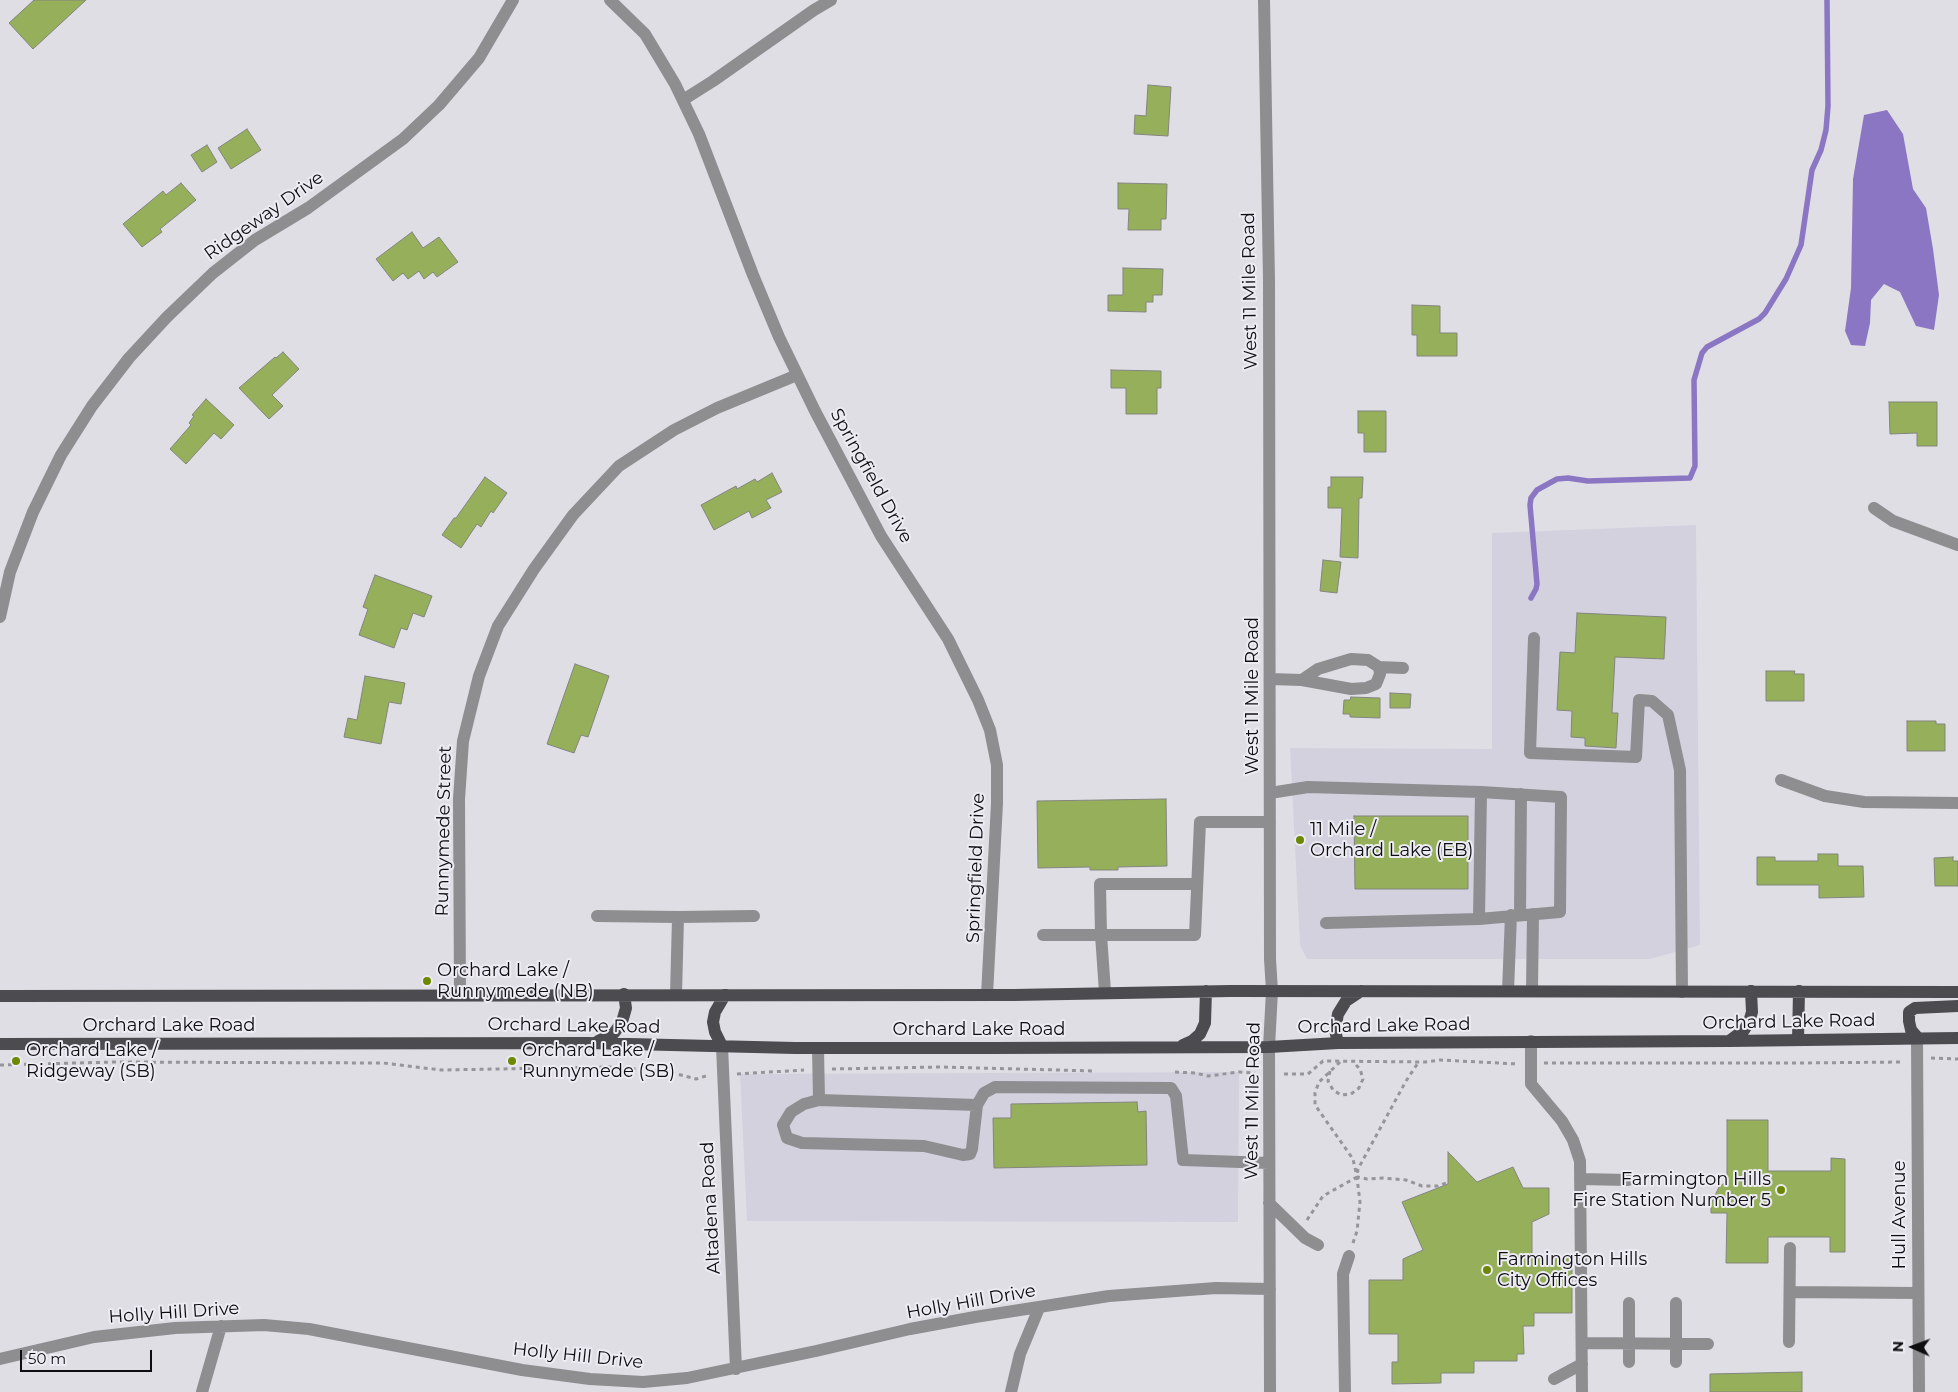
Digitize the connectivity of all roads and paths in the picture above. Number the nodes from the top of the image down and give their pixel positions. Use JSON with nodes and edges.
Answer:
{"nodes":[{"id":1,"x":513,"y":0,"type":"edge"},
{"id":2,"x":610,"y":0,"type":"edge"},
{"id":3,"x":831,"y":0,"type":"edge"},
{"id":4,"x":1264,"y":0,"type":"edge"},
{"id":5,"x":683,"y":100,"type":"junction"},
{"id":6,"x":797,"y":375,"type":"junction"},
{"id":7,"x":1874,"y":508,"type":"dead end"},
{"id":8,"x":1958,"y":546,"type":"edge"},
{"id":9,"x":0,"y":617,"type":"edge"},
{"id":10,"x":1534,"y":638,"type":"dead end"},
{"id":11,"x":1379,"y":667,"type":"junction"},
{"id":12,"x":1403,"y":668,"type":"dead end"},
{"id":13,"x":1270,"y":679,"type":"junction"},
{"id":14,"x":1302,"y":680,"type":"junction"},
{"id":15,"x":1781,"y":780,"type":"dead end"},
{"id":16,"x":1481,"y":792,"type":"junction"},
{"id":17,"x":1270,"y":793,"type":"junction"},
{"id":18,"x":1521,"y":794,"type":"junction"},
{"id":19,"x":1958,"y":803,"type":"edge"},
{"id":20,"x":1270,"y":822,"type":"junction"},
{"id":21,"x":1197,"y":884,"type":"junction"},
{"id":22,"x":1521,"y":914,"type":"junction"},
{"id":23,"x":597,"y":916,"type":"dead end"},
{"id":24,"x":678,"y":916,"type":"junction"},
{"id":25,"x":754,"y":916,"type":"dead end"},
{"id":26,"x":1479,"y":919,"type":"junction"},
{"id":27,"x":1326,"y":922,"type":"dead end"},
{"id":28,"x":1044,"y":934,"type":"dead end"},
{"id":29,"x":1100,"y":934,"type":"junction"},
{"id":30,"x":1508,"y":990,"type":"junction"},
{"id":31,"x":1532,"y":990,"type":"junction"},
{"id":32,"x":1206,"y":991,"type":"junction"},
{"id":33,"x":1272,"y":991,"type":"junction"},
{"id":34,"x":1361,"y":991,"type":"junction"},
{"id":35,"x":1751,"y":991,"type":"junction"},
{"id":36,"x":1799,"y":991,"type":"junction"},
{"id":37,"x":1105,"y":992,"type":"junction"},
{"id":38,"x":1682,"y":992,"type":"junction"},
{"id":39,"x":1958,"y":992,"type":"edge"},
{"id":40,"x":624,"y":994,"type":"junction"},
{"id":41,"x":676,"y":994,"type":"junction"},
{"id":42,"x":460,"y":995,"type":"junction"},
{"id":43,"x":725,"y":995,"type":"junction"},
{"id":44,"x":987,"y":995,"type":"junction"},
{"id":45,"x":0,"y":996,"type":"edge"},
{"id":46,"x":1958,"y":1006,"type":"edge"},
{"id":47,"x":1916,"y":1037,"type":"junction"},
{"id":48,"x":1958,"y":1038,"type":"edge"},
{"id":49,"x":1798,"y":1040,"type":"junction"},
{"id":50,"x":1729,"y":1041,"type":"junction"},
{"id":51,"x":1531,"y":1042,"type":"junction"},
{"id":52,"x":588,"y":1043,"type":"junction"},
{"id":53,"x":1338,"y":1043,"type":"junction"},
{"id":54,"x":0,"y":1044,"type":"edge"},
{"id":55,"x":722,"y":1046,"type":"junction"},
{"id":56,"x":1180,"y":1046,"type":"junction"},
{"id":57,"x":1269,"y":1046,"type":"junction"},
{"id":58,"x":818,"y":1048,"type":"junction"},
{"id":59,"x":1958,"y":1059,"type":"edge"},
{"id":60,"x":1917,"y":1060,"type":"junction"},
{"id":61,"x":1340,"y":1062,"type":"junction"},
{"id":62,"x":1353,"y":1062,"type":"junction"},
{"id":63,"x":1419,"y":1062,"type":"junction"},
{"id":64,"x":1531,"y":1063,"type":"junction"},
{"id":65,"x":0,"y":1064,"type":"edge"},
{"id":66,"x":819,"y":1070,"type":"junction"},
{"id":67,"x":1330,"y":1070,"type":"junction"},
{"id":68,"x":1097,"y":1071,"type":"dead end"},
{"id":69,"x":1165,"y":1072,"type":"dead end"},
{"id":70,"x":1239,"y":1072,"type":"dead end"},
{"id":71,"x":723,"y":1074,"type":"junction"},
{"id":72,"x":1301,"y":1074,"type":"dead end"},
{"id":73,"x":819,"y":1100,"type":"junction"},
{"id":74,"x":977,"y":1106,"type":"junction"},
{"id":75,"x":1269,"y":1163,"type":"junction"},
{"id":76,"x":1357,"y":1177,"type":"junction"},
{"id":77,"x":1580,"y":1180,"type":"junction"},
{"id":78,"x":1628,"y":1180,"type":"dead end"},
{"id":79,"x":1446,"y":1183,"type":"dead end"},
{"id":80,"x":1269,"y":1203,"type":"junction"},
{"id":81,"x":1305,"y":1238,"type":"junction"},
{"id":82,"x":1318,"y":1245,"type":"dead end"},
{"id":83,"x":1790,"y":1248,"type":"dead end"},
{"id":84,"x":1349,"y":1256,"type":"joint"},
{"id":85,"x":1270,"y":1289,"type":"junction"},
{"id":86,"x":1790,"y":1292,"type":"junction"},
{"id":87,"x":1918,"y":1293,"type":"junction"},
{"id":88,"x":1629,"y":1303,"type":"dead end"},
{"id":89,"x":1676,"y":1303,"type":"dead end"},
{"id":90,"x":1039,"y":1308,"type":"junction"},
{"id":91,"x":221,"y":1326,"type":"junction"},
{"id":92,"x":1582,"y":1342,"type":"junction"},
{"id":93,"x":1789,"y":1342,"type":"dead end"},
{"id":94,"x":1629,"y":1343,"type":"junction"},
{"id":95,"x":1676,"y":1344,"type":"junction"},
{"id":96,"x":1708,"y":1344,"type":"dead end"},
{"id":97,"x":0,"y":1359,"type":"edge"},
{"id":98,"x":1629,"y":1362,"type":"dead end"},
{"id":99,"x":1676,"y":1362,"type":"dead end"},
{"id":100,"x":1582,"y":1364,"type":"junction"},
{"id":101,"x":736,"y":1369,"type":"junction"},
{"id":102,"x":1554,"y":1379,"type":"dead end"},
{"id":103,"x":202,"y":1392,"type":"edge"},
{"id":104,"x":1011,"y":1392,"type":"edge"},
{"id":105,"x":1270,"y":1392,"type":"edge"},
{"id":106,"x":1345,"y":1392,"type":"edge"},
{"id":107,"x":1582,"y":1392,"type":"edge"},
{"id":108,"x":1919,"y":1392,"type":"edge"}],
"edges":[{"from":1,"to":9,"type":"street","name":"Ridgeway Drive"},
{"from":2,"to":5,"type":"street","name":"Springfield Drive"},
{"from":3,"to":5,"type":"street"},
{"from":4,"to":13,"type":"street","name":"West 11 Mile Road"},
{"from":5,"to":6,"type":"street","name":"Springfield Drive"},
{"from":6,"to":42,"type":"street","name":"Runnymede Street"},
{"from":6,"to":44,"type":"street","name":"Springfield Drive"},
{"from":7,"to":8,"type":"street"},
{"from":10,"to":38,"type":"street"},
{"from":11,"to":12,"type":"street"},
{"from":11,"to":14,"type":"street"},
{"from":11,"to":14,"type":"street"},
{"from":13,"to":14,"type":"street"},
{"from":13,"to":17,"type":"street","name":"West 11 Mile Road"},
{"from":15,"to":19,"type":"street"},
{"from":16,"to":17,"type":"street"},
{"from":16,"to":18,"type":"street"},
{"from":16,"to":26,"type":"street"},
{"from":17,"to":20,"type":"street","name":"West 11 Mile Road"},
{"from":18,"to":22,"type":"street"},
{"from":18,"to":22,"type":"street"},
{"from":20,"to":21,"type":"street"},
{"from":20,"to":33,"type":"street","name":"West 11 Mile Road"},
{"from":21,"to":29,"type":"street"},
{"from":21,"to":29,"type":"street"},
{"from":22,"to":26,"type":"street"},
{"from":22,"to":30,"type":"street"},
{"from":22,"to":31,"type":"street"},
{"from":23,"to":24,"type":"street"},
{"from":24,"to":25,"type":"street"},
{"from":24,"to":41,"type":"street"},
{"from":26,"to":27,"type":"street"},
{"from":28,"to":29,"type":"street"},
{"from":29,"to":37,"type":"street"},
{"from":30,"to":31,"type":"main road","name":"Orchard Lake Road"},
{"from":30,"to":34,"type":"main road","name":"Orchard Lake Road"},
{"from":31,"to":38,"type":"main road","name":"Orchard Lake Road"},
{"from":32,"to":33,"type":"main road","name":"Orchard Lake Road"},
{"from":32,"to":37,"type":"main road","name":"Orchard Lake Road"},
{"from":32,"to":56,"type":"main road"},
{"from":33,"to":34,"type":"main road","name":"Orchard Lake Road"},
{"from":33,"to":57,"type":"street","name":"West 11 Mile Road"},
{"from":34,"to":53,"type":"main road"},
{"from":35,"to":36,"type":"main road","name":"Orchard Lake Road"},
{"from":35,"to":38,"type":"main road","name":"Orchard Lake Road"},
{"from":35,"to":50,"type":"main road"},
{"from":36,"to":39,"type":"main road","name":"Orchard Lake Road"},
{"from":36,"to":49,"type":"main road"},
{"from":37,"to":44,"type":"main road","name":"Orchard Lake Road"},
{"from":40,"to":41,"type":"main road","name":"Orchard Lake Road"},
{"from":40,"to":42,"type":"main road","name":"Orchard Lake Road"},
{"from":40,"to":52,"type":"main road"},
{"from":41,"to":43,"type":"main road","name":"Orchard Lake Road"},
{"from":42,"to":45,"type":"main road","name":"Orchard Lake Road"},
{"from":43,"to":44,"type":"main road","name":"Orchard Lake Road"},
{"from":43,"to":55,"type":"main road"},
{"from":46,"to":47,"type":"main road"},
{"from":47,"to":48,"type":"main road","name":"Orchard Lake Road"},
{"from":47,"to":49,"type":"main road","name":"Orchard Lake Road"},
{"from":47,"to":60,"type":"street","name":"Hull Avenue"},
{"from":49,"to":50,"type":"main road","name":"Orchard Lake Road"},
{"from":50,"to":51,"type":"main road","name":"Orchard Lake Road"},
{"from":51,"to":53,"type":"main road","name":"Orchard Lake Road"},
{"from":51,"to":64,"type":"street"},
{"from":52,"to":54,"type":"main road","name":"Orchard Lake Road"},
{"from":52,"to":55,"type":"main road","name":"Orchard Lake Road"},
{"from":53,"to":57,"type":"main road","name":"Orchard Lake Road"},
{"from":55,"to":58,"type":"main road","name":"Orchard Lake Road"},
{"from":55,"to":71,"type":"street","name":"Altadena Road"},
{"from":56,"to":57,"type":"main road","name":"Orchard Lake Road"},
{"from":56,"to":58,"type":"main road","name":"Orchard Lake Road"},
{"from":57,"to":75,"type":"street","name":"West 11 Mile Road"},
{"from":58,"to":66,"type":"street"},
{"from":59,"to":60,"type":"path"},
{"from":60,"to":64,"type":"path"},
{"from":60,"to":87,"type":"street","name":"Hull Avenue"},
{"from":61,"to":62,"type":"path"},
{"from":61,"to":67,"type":"path"},
{"from":61,"to":72,"type":"path"},
{"from":62,"to":63,"type":"path"},
{"from":62,"to":67,"type":"path"},
{"from":63,"to":64,"type":"path"},
{"from":63,"to":76,"type":"path"},
{"from":64,"to":77,"type":"street"},
{"from":65,"to":71,"type":"path"},
{"from":66,"to":68,"type":"path"},
{"from":66,"to":71,"type":"path"},
{"from":66,"to":73,"type":"street"},
{"from":67,"to":76,"type":"path"},
{"from":69,"to":70,"type":"path"},
{"from":71,"to":101,"type":"street","name":"Altadena Road"},
{"from":73,"to":74,"type":"street"},
{"from":73,"to":74,"type":"street"},
{"from":74,"to":75,"type":"street"},
{"from":75,"to":80,"type":"street","name":"West 11 Mile Road"},
{"from":76,"to":79,"type":"path"},
{"from":76,"to":81,"type":"path"},
{"from":76,"to":84,"type":"path"},
{"from":77,"to":78,"type":"street"},
{"from":77,"to":92,"type":"street"},
{"from":80,"to":81,"type":"street"},
{"from":80,"to":85,"type":"street","name":"West 11 Mile Road"},
{"from":81,"to":82,"type":"street"},
{"from":83,"to":86,"type":"street"},
{"from":84,"to":106,"type":"street"},
{"from":85,"to":90,"type":"street","name":"Holly Hill Drive"},
{"from":85,"to":105,"type":"street","name":"West 11 Mile Road"},
{"from":86,"to":87,"type":"street"},
{"from":86,"to":93,"type":"street"},
{"from":87,"to":108,"type":"street","name":"Hull Avenue"},
{"from":88,"to":94,"type":"street"},
{"from":89,"to":95,"type":"street"},
{"from":90,"to":101,"type":"street","name":"Holly Hill Drive"},
{"from":90,"to":104,"type":"street"},
{"from":91,"to":97,"type":"street","name":"Holly Hill Drive"},
{"from":91,"to":101,"type":"street","name":"Holly Hill Drive"},
{"from":91,"to":103,"type":"street"},
{"from":92,"to":94,"type":"street"},
{"from":92,"to":100,"type":"street"},
{"from":94,"to":95,"type":"street"},
{"from":94,"to":98,"type":"street"},
{"from":95,"to":96,"type":"street"},
{"from":95,"to":99,"type":"street"},
{"from":100,"to":102,"type":"street"},
{"from":100,"to":107,"type":"street"}]}
